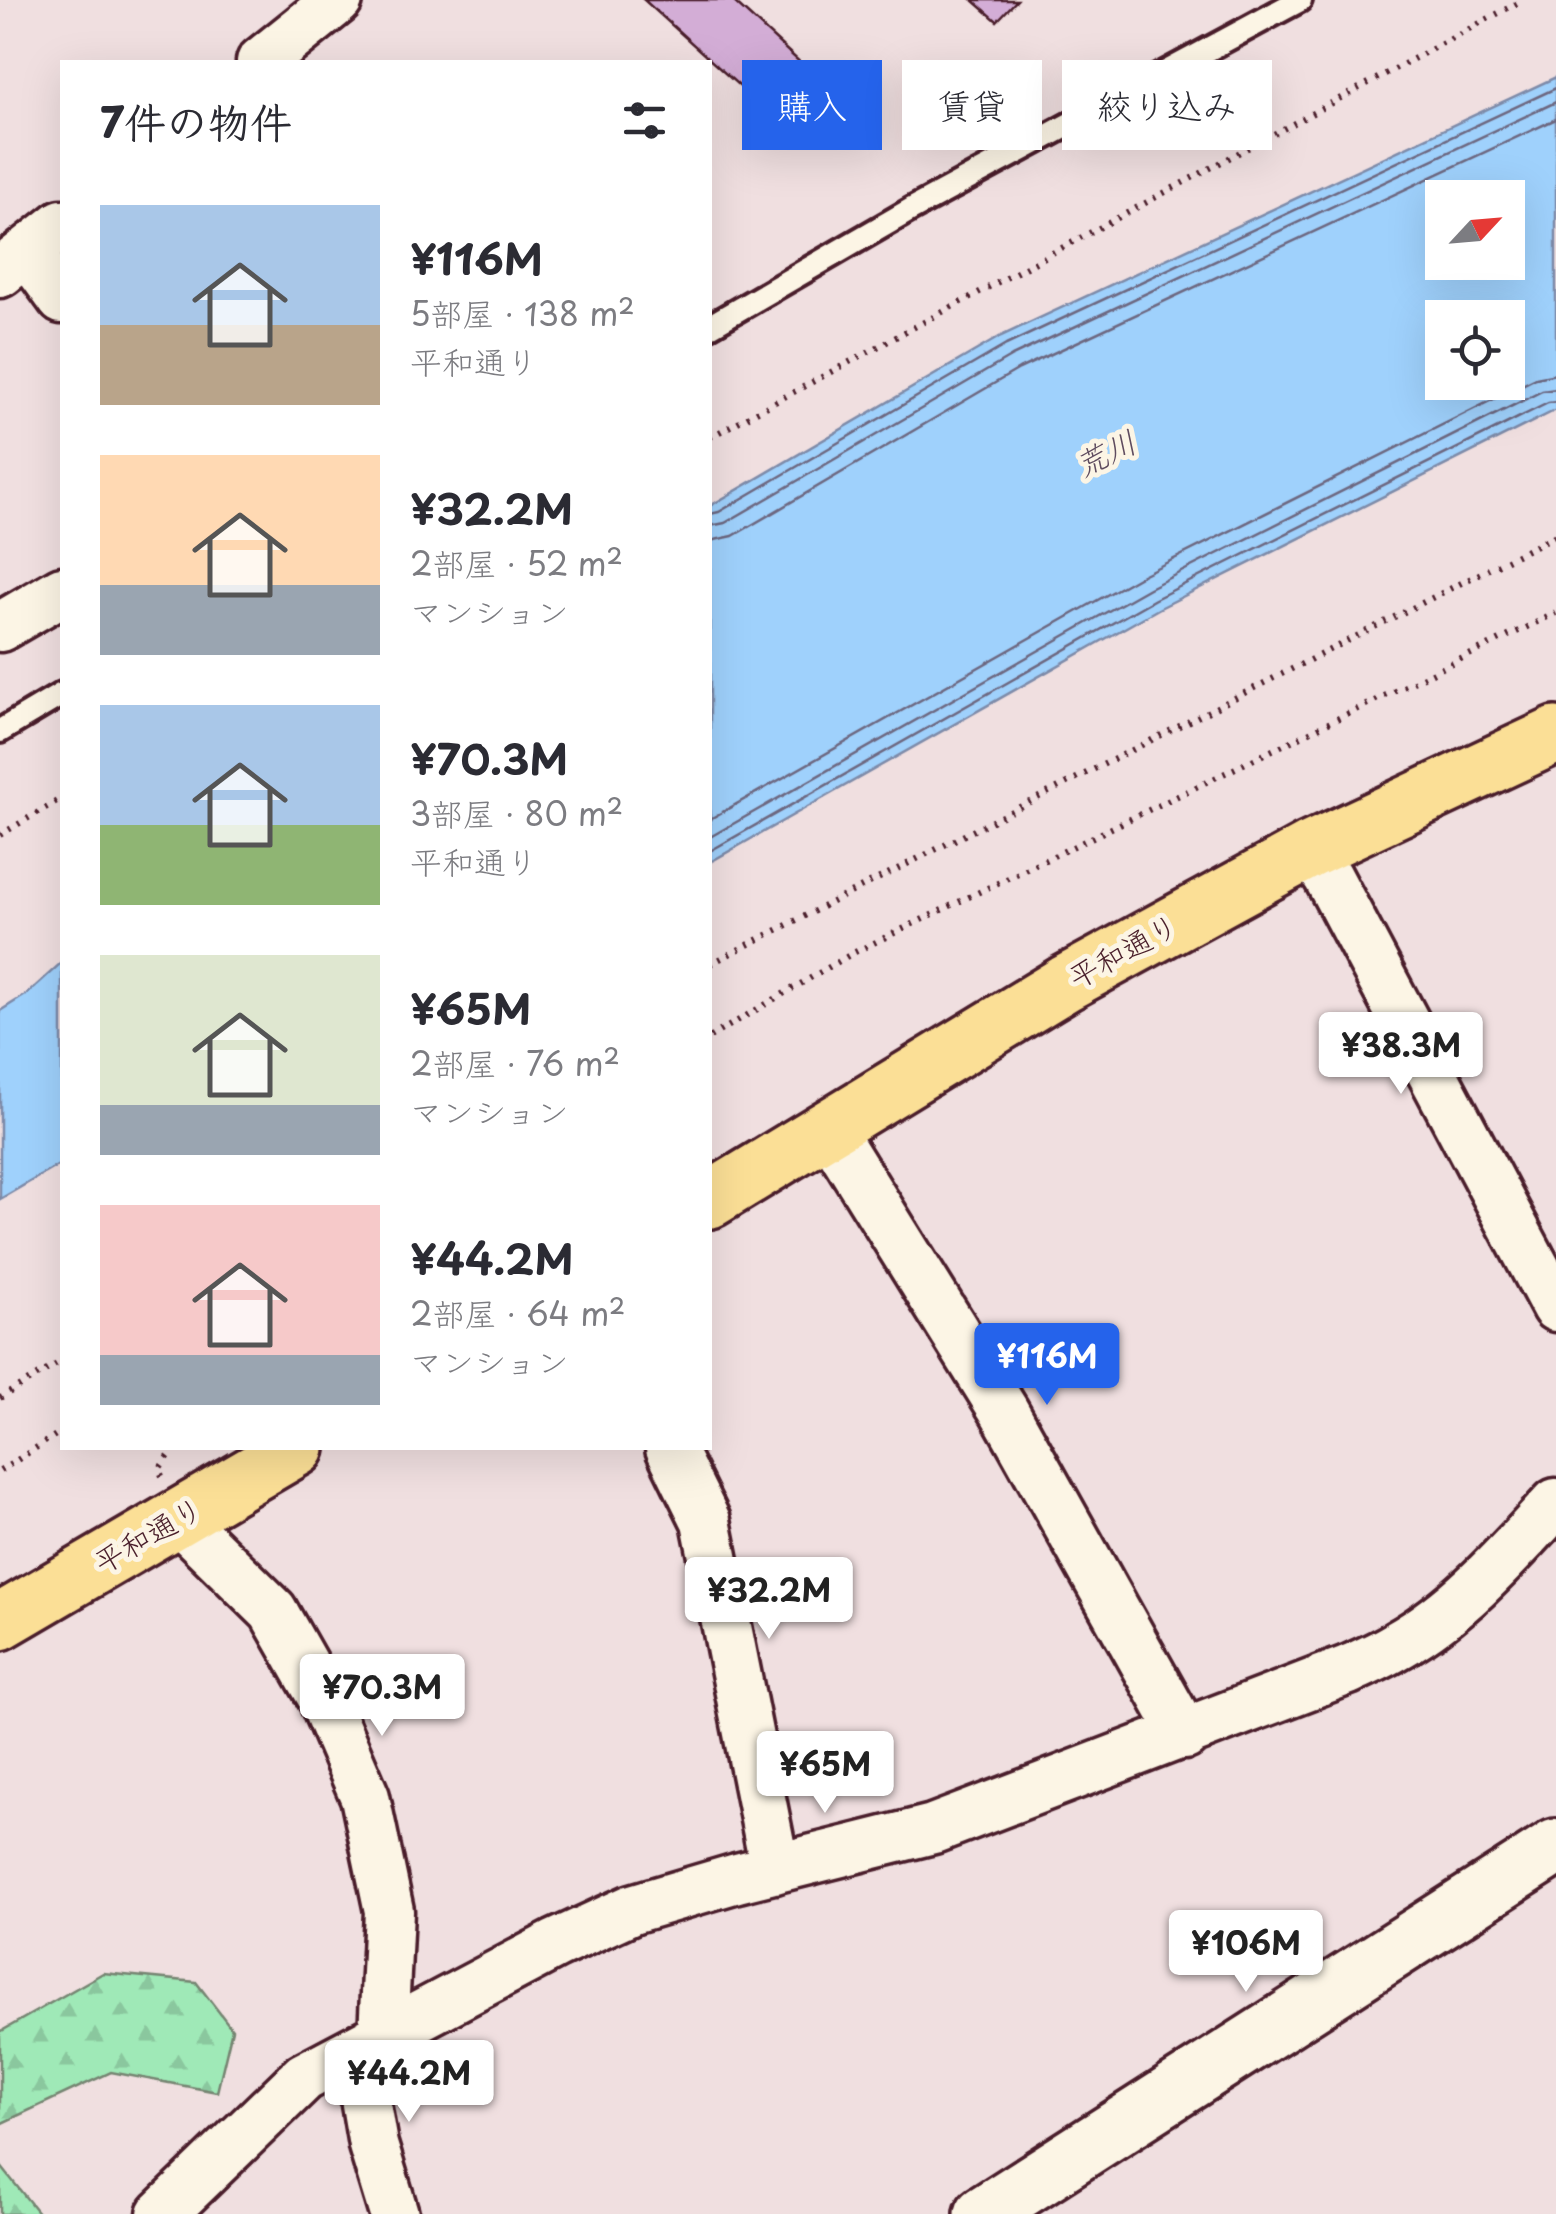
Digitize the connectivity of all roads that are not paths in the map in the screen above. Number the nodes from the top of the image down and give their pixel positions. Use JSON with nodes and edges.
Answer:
{"nodes":[{"id":1,"x":338,"y":0,"type":"edge"},
{"id":2,"x":1300,"y":0,"type":"edge"},
{"id":3,"x":263,"y":60,"type":"edge"},
{"id":4,"x":30,"y":250,"type":"edge"},
{"id":5,"x":60,"y":297,"type":"edge"},
{"id":6,"x":712,"y":325,"type":"edge"},
{"id":7,"x":60,"y":592,"type":"edge"},
{"id":8,"x":0,"y":626,"type":"edge"},
{"id":9,"x":60,"y":695,"type":"edge"},
{"id":10,"x":0,"y":730,"type":"edge"},
{"id":11,"x":1556,"y":736,"type":"edge"},
{"id":12,"x":1310,"y":850,"type":"junction"},
{"id":13,"x":828,"y":1129,"type":"junction"},
{"id":14,"x":712,"y":1199,"type":"edge"},
{"id":15,"x":1556,"y":1307,"type":"edge"},
{"id":16,"x":294,"y":1450,"type":"edge"},
{"id":17,"x":671,"y":1450,"type":"edge"},
{"id":18,"x":1556,"y":1502,"type":"edge"},
{"id":19,"x":179,"y":1519,"type":"junction"},
{"id":20,"x":0,"y":1622,"type":"edge"},
{"id":21,"x":1185,"y":1735,"type":"junction"},
{"id":22,"x":1556,"y":1848,"type":"edge"},
{"id":23,"x":775,"y":1869,"type":"junction"},
{"id":24,"x":383,"y":2035,"type":"junction"},
{"id":25,"x":167,"y":2212,"type":"edge"},
{"id":26,"x":394,"y":2214,"type":"edge"},
{"id":27,"x":983,"y":2214,"type":"edge"}],
"edges":[{"from":1,"to":3,"type":"street"},
{"from":2,"to":6,"type":"lane"},
{"from":4,"to":5,"type":"street"},
{"from":7,"to":8,"type":"street"},
{"from":9,"to":10,"type":"lane"},
{"from":11,"to":12,"type":"highway","name":"平和通り"},
{"from":12,"to":13,"type":"highway","name":"平和通り"},
{"from":12,"to":15,"type":"street"},
{"from":13,"to":14,"type":"highway","name":"平和通り"},
{"from":13,"to":21,"type":"street"},
{"from":16,"to":19,"type":"highway","name":"平和通り"},
{"from":17,"to":23,"type":"street"},
{"from":18,"to":21,"type":"street"},
{"from":19,"to":20,"type":"highway","name":"平和通り"},
{"from":19,"to":24,"type":"street"},
{"from":21,"to":23,"type":"street"},
{"from":22,"to":27,"type":"street"},
{"from":23,"to":24,"type":"street"},
{"from":24,"to":25,"type":"street"},
{"from":24,"to":26,"type":"street"}]}
